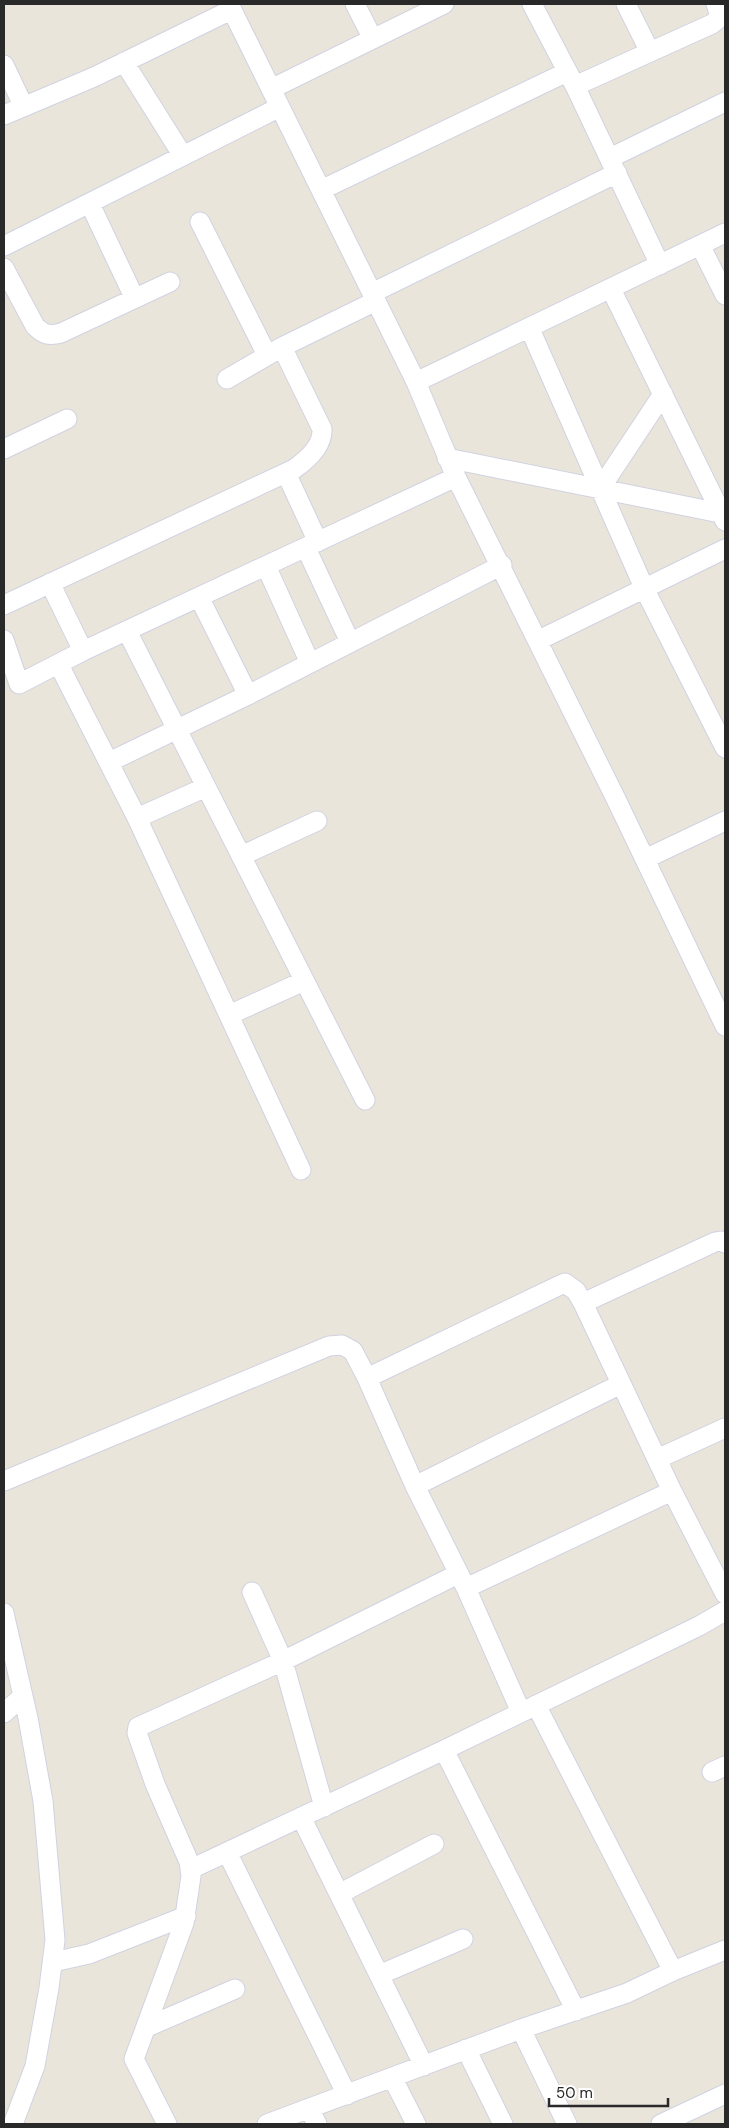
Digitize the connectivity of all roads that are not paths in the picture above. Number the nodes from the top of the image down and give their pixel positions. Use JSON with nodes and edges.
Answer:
{"nodes":[{"id":1,"x":355,"y":4,"type":"edge"},
{"id":2,"x":444,"y":4,"type":"edge"},
{"id":3,"x":532,"y":4,"type":"edge"},
{"id":4,"x":626,"y":4,"type":"edge"},
{"id":5,"x":716,"y":4,"type":"edge"},
{"id":6,"x":230,"y":7,"type":"edge"},
{"id":7,"x":373,"y":39,"type":"junction"},
{"id":8,"x":650,"y":52,"type":"junction"},
{"id":9,"x":124,"y":62,"type":"junction"},
{"id":10,"x":4,"y":65,"type":"edge"},
{"id":11,"x":571,"y":79,"type":"junction"},
{"id":12,"x":271,"y":89,"type":"junction"},
{"id":13,"x":725,"y":102,"type":"edge"},
{"id":14,"x":23,"y":105,"type":"junction"},
{"id":15,"x":280,"y":108,"type":"junction"},
{"id":16,"x":4,"y":115,"type":"edge"},
{"id":17,"x":184,"y":156,"type":"junction"},
{"id":18,"x":614,"y":166,"type":"junction"},
{"id":19,"x":321,"y":190,"type":"junction"},
{"id":20,"x":90,"y":204,"type":"junction"},
{"id":21,"x":200,"y":222,"type":"dead end"},
{"id":22,"x":725,"y":234,"type":"edge"},
{"id":23,"x":4,"y":246,"type":"edge"},
{"id":24,"x":700,"y":246,"type":"junction"},
{"id":25,"x":660,"y":265,"type":"junction"},
{"id":26,"x":4,"y":268,"type":"edge"},
{"id":27,"x":170,"y":282,"type":"dead end"},
{"id":28,"x":611,"y":289,"type":"junction"},
{"id":29,"x":725,"y":295,"type":"edge"},
{"id":30,"x":134,"y":297,"type":"junction"},
{"id":31,"x":374,"y":297,"type":"junction"},
{"id":32,"x":530,"y":329,"type":"junction"},
{"id":33,"x":275,"y":351,"type":"junction"},
{"id":34,"x":227,"y":380,"type":"dead end"},
{"id":35,"x":416,"y":382,"type":"junction"},
{"id":36,"x":662,"y":394,"type":"junction"},
{"id":37,"x":67,"y":419,"type":"dead end"},
{"id":38,"x":4,"y":449,"type":"edge"},
{"id":39,"x":448,"y":458,"type":"junction"},
{"id":40,"x":286,"y":473,"type":"junction"},
{"id":41,"x":456,"y":477,"type":"junction"},
{"id":42,"x":600,"y":488,"type":"junction"},
{"id":43,"x":724,"y":517,"type":"edge"},
{"id":44,"x":312,"y":545,"type":"junction"},
{"id":45,"x":725,"y":549,"type":"edge"},
{"id":46,"x":502,"y":565,"type":"junction"},
{"id":47,"x":266,"y":566,"type":"junction"},
{"id":48,"x":50,"y":583,"type":"junction"},
{"id":49,"x":645,"y":590,"type":"junction"},
{"id":50,"x":199,"y":597,"type":"junction"},
{"id":51,"x":4,"y":605,"type":"edge"},
{"id":52,"x":127,"y":631,"type":"junction"},
{"id":53,"x":4,"y":640,"type":"edge"},
{"id":54,"x":539,"y":640,"type":"junction"},
{"id":55,"x":350,"y":642,"type":"junction"},
{"id":56,"x":83,"y":651,"type":"junction"},
{"id":57,"x":310,"y":663,"type":"junction"},
{"id":58,"x":59,"y":665,"type":"junction"},
{"id":59,"x":248,"y":695,"type":"junction"},
{"id":60,"x":177,"y":729,"type":"junction"},
{"id":61,"x":725,"y":748,"type":"edge"},
{"id":62,"x":109,"y":762,"type":"junction"},
{"id":63,"x":206,"y":787,"type":"junction"},
{"id":64,"x":137,"y":818,"type":"junction"},
{"id":65,"x":317,"y":821,"type":"dead end"},
{"id":66,"x":725,"y":821,"type":"edge"},
{"id":67,"x":241,"y":856,"type":"junction"},
{"id":68,"x":645,"y":859,"type":"junction"},
{"id":69,"x":304,"y":981,"type":"junction"},
{"id":70,"x":229,"y":1015,"type":"junction"},
{"id":71,"x":725,"y":1026,"type":"edge"},
{"id":72,"x":365,"y":1100,"type":"dead end"},
{"id":73,"x":301,"y":1170,"type":"dead end"},
{"id":74,"x":725,"y":1243,"type":"edge"},
{"id":75,"x":583,"y":1302,"type":"junction"},
{"id":76,"x":367,"y":1378,"type":"junction"},
{"id":77,"x":621,"y":1384,"type":"junction"},
{"id":78,"x":725,"y":1428,"type":"edge"},
{"id":79,"x":657,"y":1460,"type":"junction"},
{"id":80,"x":4,"y":1480,"type":"edge"},
{"id":81,"x":415,"y":1486,"type":"junction"},
{"id":82,"x":672,"y":1491,"type":"junction"},
{"id":83,"x":462,"y":1581,"type":"junction"},
{"id":84,"x":252,"y":1592,"type":"dead end"},
{"id":85,"x":725,"y":1594,"type":"edge"},
{"id":86,"x":725,"y":1611,"type":"edge"},
{"id":87,"x":4,"y":1613,"type":"edge"},
{"id":88,"x":283,"y":1661,"type":"junction"},
{"id":89,"x":23,"y":1696,"type":"junction"},
{"id":90,"x":529,"y":1708,"type":"junction"},
{"id":91,"x":4,"y":1713,"type":"edge"},
{"id":92,"x":444,"y":1750,"type":"junction"},
{"id":93,"x":324,"y":1807,"type":"junction"},
{"id":94,"x":301,"y":1818,"type":"junction"},
{"id":95,"x":434,"y":1844,"type":"dead end"},
{"id":96,"x":227,"y":1852,"type":"junction"},
{"id":97,"x":191,"y":1869,"type":"junction"},
{"id":98,"x":339,"y":1894,"type":"junction"},
{"id":99,"x":186,"y":1916,"type":"junction"},
{"id":100,"x":463,"y":1940,"type":"dead end"},
{"id":101,"x":724,"y":1954,"type":"edge"},
{"id":102,"x":53,"y":1962,"type":"junction"},
{"id":103,"x":673,"y":1971,"type":"junction"},
{"id":104,"x":379,"y":1975,"type":"junction"},
{"id":105,"x":236,"y":1989,"type":"dead end"},
{"id":106,"x":576,"y":2011,"type":"junction"},
{"id":107,"x":147,"y":2028,"type":"junction"},
{"id":108,"x":521,"y":2029,"type":"junction"},
{"id":109,"x":466,"y":2049,"type":"junction"},
{"id":110,"x":424,"y":2066,"type":"junction"},
{"id":111,"x":392,"y":2077,"type":"junction"},
{"id":112,"x":725,"y":2094,"type":"edge"},
{"id":113,"x":347,"y":2095,"type":"junction"},
{"id":114,"x":314,"y":2116,"type":"edge"},
{"id":115,"x":670,"y":2122,"type":"edge"},
{"id":116,"x":13,"y":2124,"type":"edge"},
{"id":117,"x":167,"y":2124,"type":"edge"},
{"id":118,"x":266,"y":2124,"type":"edge"},
{"id":119,"x":416,"y":2124,"type":"edge"},
{"id":120,"x":504,"y":2124,"type":"edge"},
{"id":121,"x":567,"y":2124,"type":"edge"}],
"edges":[{"from":1,"to":7,"type":"street"},
{"from":2,"to":7,"type":"street"},
{"from":3,"to":11,"type":"street"},
{"from":4,"to":8,"type":"street"},
{"from":5,"to":8,"type":"street"},
{"from":6,"to":9,"type":"street"},
{"from":6,"to":12,"type":"street"},
{"from":7,"to":12,"type":"street"},
{"from":8,"to":11,"type":"street"},
{"from":9,"to":14,"type":"street"},
{"from":9,"to":17,"type":"street"},
{"from":10,"to":14,"type":"street"},
{"from":11,"to":18,"type":"street"},
{"from":11,"to":19,"type":"street"},
{"from":12,"to":15,"type":"street"},
{"from":13,"to":18,"type":"street"},
{"from":14,"to":16,"type":"street"},
{"from":15,"to":17,"type":"street"},
{"from":15,"to":19,"type":"street"},
{"from":17,"to":20,"type":"street"},
{"from":18,"to":25,"type":"street"},
{"from":18,"to":31,"type":"street"},
{"from":19,"to":31,"type":"street"},
{"from":20,"to":23,"type":"street"},
{"from":20,"to":30,"type":"street"},
{"from":21,"to":33,"type":"street"},
{"from":22,"to":24,"type":"street"},
{"from":24,"to":25,"type":"street"},
{"from":24,"to":29,"type":"street"},
{"from":25,"to":28,"type":"street"},
{"from":26,"to":30,"type":"street"},
{"from":27,"to":30,"type":"street"},
{"from":28,"to":32,"type":"street"},
{"from":28,"to":36,"type":"street"},
{"from":31,"to":33,"type":"street"},
{"from":31,"to":35,"type":"street"},
{"from":32,"to":35,"type":"street"},
{"from":32,"to":42,"type":"street"},
{"from":33,"to":34,"type":"street"},
{"from":33,"to":40,"type":"street"},
{"from":35,"to":39,"type":"street"},
{"from":36,"to":42,"type":"street"},
{"from":36,"to":43,"type":"street"},
{"from":37,"to":38,"type":"street"},
{"from":39,"to":41,"type":"street"},
{"from":39,"to":42,"type":"street"},
{"from":40,"to":44,"type":"street"},
{"from":40,"to":48,"type":"street"},
{"from":41,"to":44,"type":"street"},
{"from":41,"to":46,"type":"street"},
{"from":42,"to":43,"type":"street"},
{"from":42,"to":49,"type":"street"},
{"from":44,"to":47,"type":"street"},
{"from":44,"to":55,"type":"street"},
{"from":45,"to":49,"type":"street"},
{"from":46,"to":54,"type":"street"},
{"from":46,"to":55,"type":"street"},
{"from":47,"to":50,"type":"street"},
{"from":47,"to":57,"type":"street"},
{"from":48,"to":51,"type":"street"},
{"from":48,"to":56,"type":"street"},
{"from":49,"to":54,"type":"street"},
{"from":49,"to":61,"type":"street"},
{"from":50,"to":52,"type":"street"},
{"from":50,"to":59,"type":"street"},
{"from":52,"to":56,"type":"street"},
{"from":52,"to":60,"type":"street"},
{"from":53,"to":58,"type":"street"},
{"from":54,"to":68,"type":"street"},
{"from":55,"to":57,"type":"street"},
{"from":56,"to":58,"type":"street"},
{"from":57,"to":59,"type":"street"},
{"from":58,"to":62,"type":"street"},
{"from":59,"to":60,"type":"street"},
{"from":60,"to":62,"type":"street"},
{"from":60,"to":63,"type":"street"},
{"from":62,"to":64,"type":"street"},
{"from":63,"to":64,"type":"street"},
{"from":63,"to":67,"type":"street"},
{"from":64,"to":70,"type":"street"},
{"from":65,"to":67,"type":"street"},
{"from":66,"to":68,"type":"street"},
{"from":67,"to":69,"type":"street"},
{"from":68,"to":71,"type":"street"},
{"from":69,"to":70,"type":"street"},
{"from":69,"to":72,"type":"street"},
{"from":70,"to":73,"type":"street"},
{"from":74,"to":75,"type":"street"},
{"from":75,"to":76,"type":"street"},
{"from":75,"to":77,"type":"street"},
{"from":76,"to":80,"type":"street"},
{"from":76,"to":81,"type":"street"},
{"from":77,"to":79,"type":"street"},
{"from":77,"to":81,"type":"street"},
{"from":78,"to":79,"type":"street"},
{"from":79,"to":82,"type":"street"},
{"from":81,"to":83,"type":"street"},
{"from":82,"to":83,"type":"street"},
{"from":82,"to":85,"type":"street"},
{"from":83,"to":88,"type":"street"},
{"from":83,"to":90,"type":"street"},
{"from":84,"to":88,"type":"street"},
{"from":86,"to":90,"type":"street"},
{"from":87,"to":89,"type":"street"},
{"from":88,"to":93,"type":"street"},
{"from":88,"to":97,"type":"street"},
{"from":89,"to":91,"type":"street"},
{"from":89,"to":102,"type":"street"},
{"from":90,"to":92,"type":"street"},
{"from":90,"to":103,"type":"street"},
{"from":92,"to":93,"type":"street"},
{"from":92,"to":106,"type":"street"},
{"from":93,"to":94,"type":"street"},
{"from":94,"to":96,"type":"street"},
{"from":94,"to":98,"type":"street"},
{"from":95,"to":98,"type":"street"},
{"from":96,"to":97,"type":"street"},
{"from":96,"to":113,"type":"street"},
{"from":97,"to":99,"type":"street"},
{"from":98,"to":104,"type":"street"},
{"from":99,"to":102,"type":"street"},
{"from":99,"to":107,"type":"street"},
{"from":100,"to":104,"type":"street"},
{"from":101,"to":103,"type":"street"},
{"from":102,"to":116,"type":"street"},
{"from":103,"to":106,"type":"street"},
{"from":104,"to":110,"type":"street"},
{"from":105,"to":107,"type":"street"},
{"from":106,"to":108,"type":"street"},
{"from":107,"to":117,"type":"street"},
{"from":108,"to":109,"type":"street"},
{"from":108,"to":121,"type":"street"},
{"from":109,"to":110,"type":"street"},
{"from":109,"to":120,"type":"street"},
{"from":110,"to":111,"type":"street"},
{"from":111,"to":113,"type":"street"},
{"from":111,"to":119,"type":"street"},
{"from":112,"to":115,"type":"street"},
{"from":113,"to":114,"type":"street"},
{"from":114,"to":118,"type":"street"}]}
